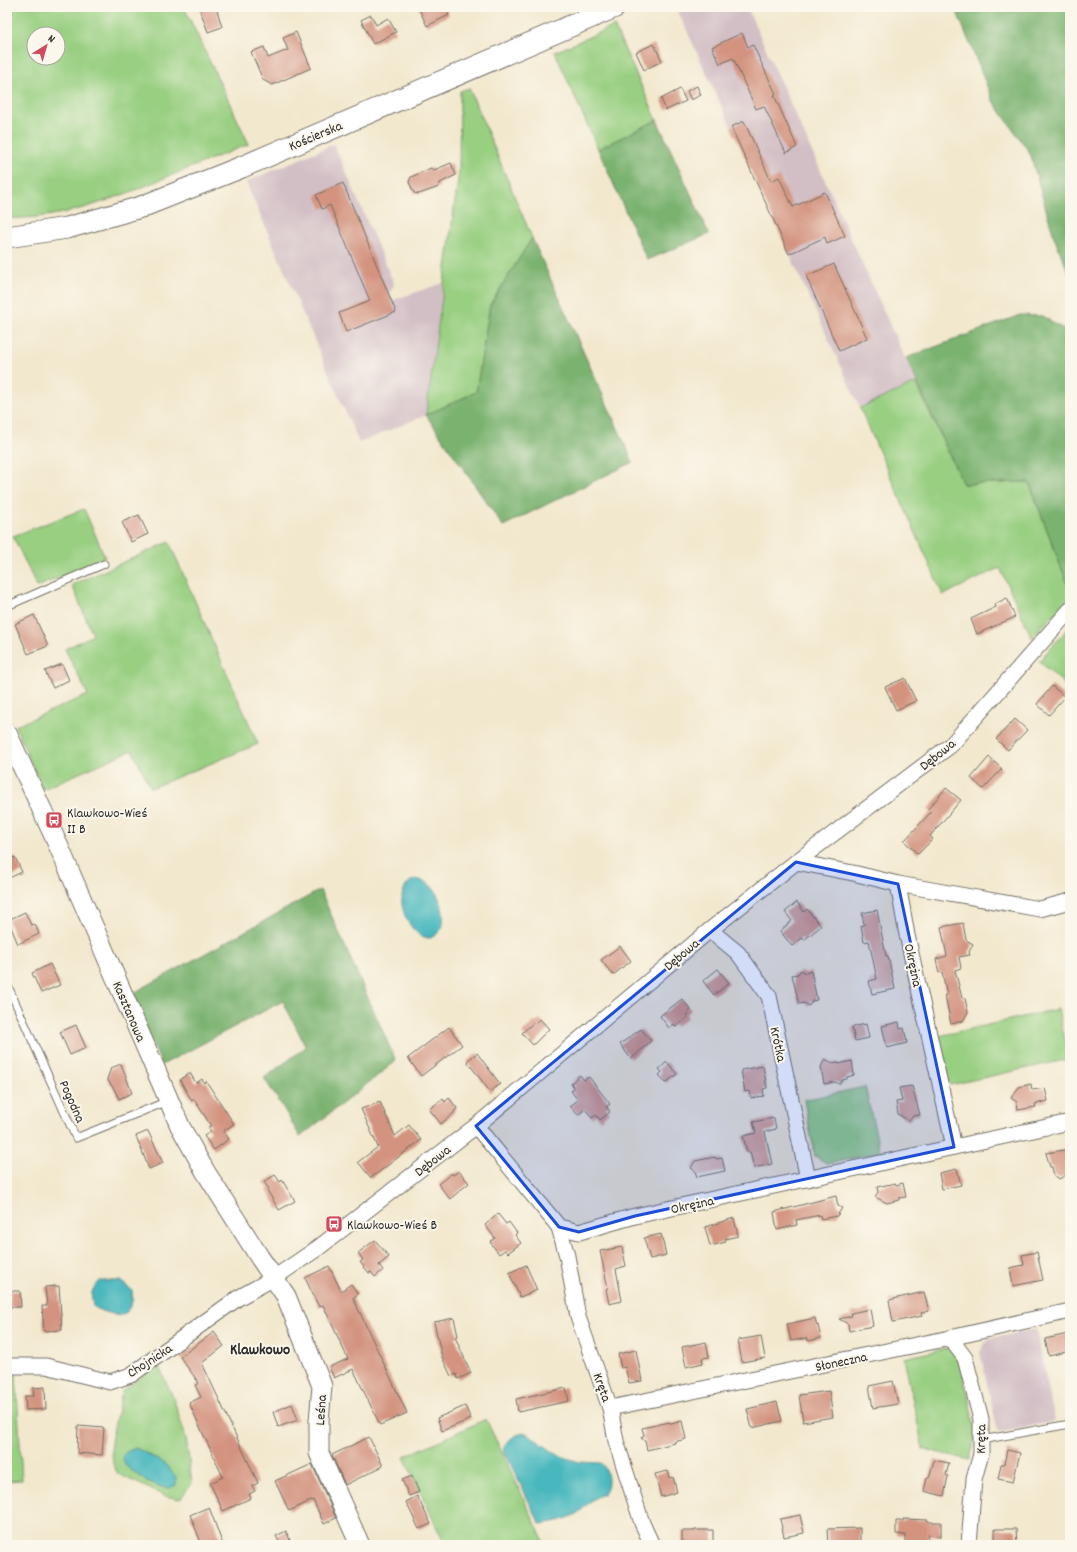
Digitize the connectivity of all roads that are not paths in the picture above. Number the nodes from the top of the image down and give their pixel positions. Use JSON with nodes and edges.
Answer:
{"nodes":[{"id":1,"x":615,"y":7,"type":"edge"},
{"id":2,"x":7,"y":237,"type":"edge"},
{"id":3,"x":104,"y":564,"type":"dead end"},
{"id":4,"x":7,"y":606,"type":"edge"},
{"id":5,"x":1070,"y":610,"type":"edge"},
{"id":6,"x":7,"y":734,"type":"edge"},
{"id":7,"x":796,"y":862,"type":"junction"},
{"id":8,"x":898,"y":884,"type":"junction"},
{"id":9,"x":1070,"y":901,"type":"edge"},
{"id":10,"x":710,"y":930,"type":"junction"},
{"id":11,"x":7,"y":984,"type":"edge"},
{"id":12,"x":168,"y":1100,"type":"junction"},
{"id":13,"x":1070,"y":1122,"type":"edge"},
{"id":14,"x":476,"y":1126,"type":"junction"},
{"id":15,"x":954,"y":1147,"type":"junction"},
{"id":16,"x":808,"y":1179,"type":"junction"},
{"id":17,"x":559,"y":1227,"type":"junction"},
{"id":18,"x":274,"y":1278,"type":"junction"},
{"id":19,"x":1070,"y":1311,"type":"edge"},
{"id":20,"x":950,"y":1338,"type":"junction"},
{"id":21,"x":7,"y":1366,"type":"edge"},
{"id":22,"x":610,"y":1408,"type":"junction"},
{"id":23,"x":1070,"y":1424,"type":"edge"},
{"id":24,"x":981,"y":1440,"type":"junction"},
{"id":25,"x":360,"y":1545,"type":"edge"},
{"id":26,"x":652,"y":1545,"type":"edge"},
{"id":27,"x":969,"y":1545,"type":"edge"}],
"edges":[{"from":1,"to":2,"type":"main road","name":"Kościerska"},
{"from":3,"to":4,"type":"lane"},
{"from":5,"to":7,"type":"street","name":"Dębowa"},
{"from":6,"to":12,"type":"street","name":"Kasztanowa"},
{"from":7,"to":8,"type":"street"},
{"from":7,"to":10,"type":"street","name":"Dębowa"},
{"from":8,"to":9,"type":"street"},
{"from":8,"to":15,"type":"street","name":"Okrężna"},
{"from":10,"to":14,"type":"street","name":"Dębowa"},
{"from":10,"to":16,"type":"street","name":"Krótka"},
{"from":11,"to":12,"type":"lane","name":"Pogodna"},
{"from":12,"to":18,"type":"street","name":"Kasztanowa"},
{"from":13,"to":15,"type":"street","name":"Okrężna"},
{"from":14,"to":17,"type":"street"},
{"from":14,"to":18,"type":"street","name":"Dębowa"},
{"from":15,"to":16,"type":"street","name":"Okrężna"},
{"from":16,"to":17,"type":"street","name":"Okrężna"},
{"from":17,"to":22,"type":"street","name":"Kręta"},
{"from":18,"to":21,"type":"street","name":"Chojnicka"},
{"from":18,"to":25,"type":"street","name":"Leśna"},
{"from":19,"to":20,"type":"street","name":"Słoneczna"},
{"from":20,"to":22,"type":"street","name":"Słoneczna"},
{"from":20,"to":24,"type":"street","name":"Kręta"},
{"from":22,"to":26,"type":"street","name":"Kręta"},
{"from":23,"to":24,"type":"lane"},
{"from":24,"to":27,"type":"street","name":"Kręta"}]}
